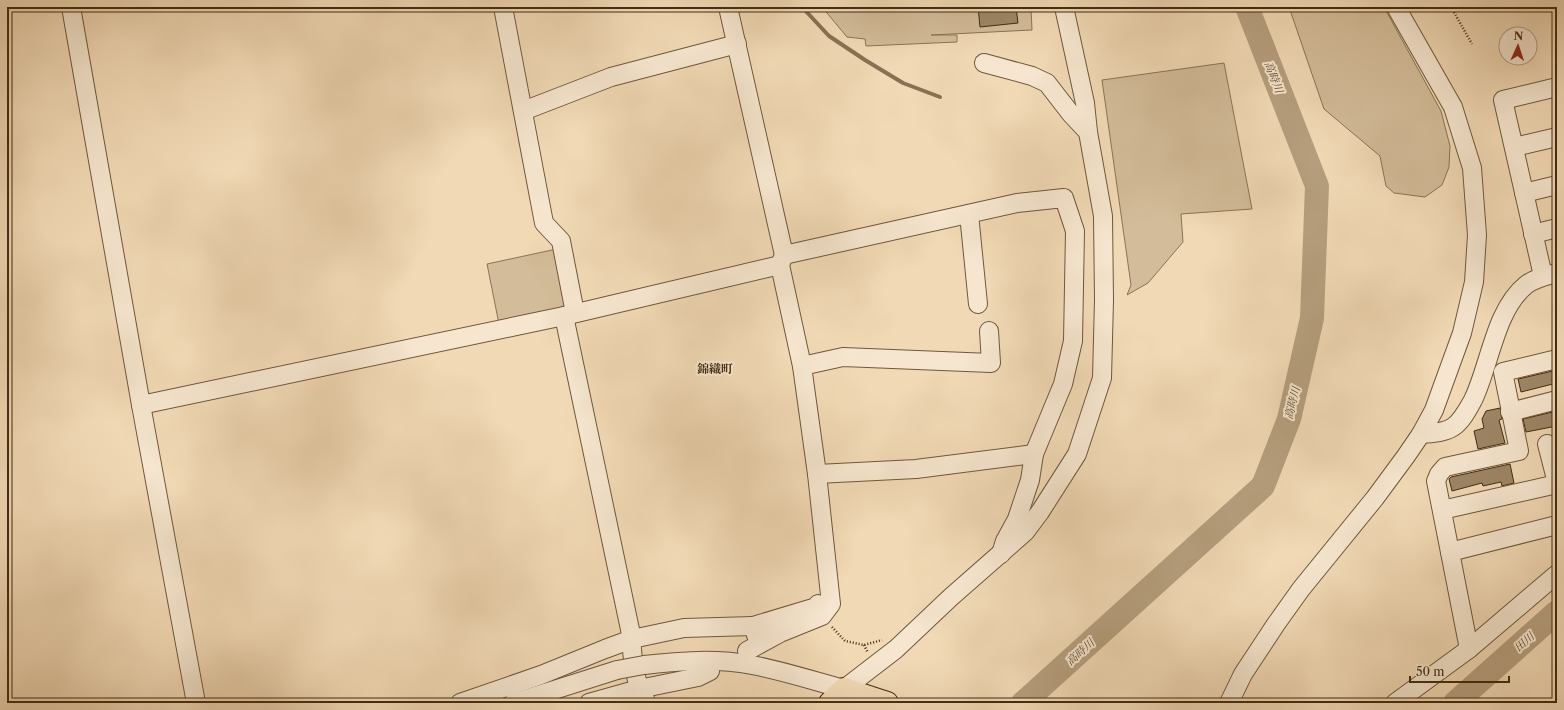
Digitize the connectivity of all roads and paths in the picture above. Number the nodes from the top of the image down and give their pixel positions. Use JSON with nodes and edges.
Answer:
{"nodes":[{"id":1,"x":71,"y":7,"type":"edge"},
{"id":2,"x":503,"y":7,"type":"edge"},
{"id":3,"x":728,"y":7,"type":"edge"},
{"id":4,"x":1064,"y":7,"type":"edge"},
{"id":5,"x":1396,"y":7,"type":"edge"},
{"id":6,"x":1451,"y":7,"type":"edge"},
{"id":7,"x":737,"y":44,"type":"junction"},
{"id":8,"x":1472,"y":44,"type":"dead end"},
{"id":9,"x":984,"y":62,"type":"dead end"},
{"id":10,"x":1557,"y":87,"type":"edge"},
{"id":11,"x":523,"y":111,"type":"junction"},
{"id":12,"x":1088,"y":132,"type":"junction"},
{"id":13,"x":1557,"y":137,"type":"edge"},
{"id":14,"x":1514,"y":147,"type":"junction"},
{"id":15,"x":1557,"y":185,"type":"edge"},
{"id":16,"x":1524,"y":193,"type":"junction"},
{"id":17,"x":969,"y":214,"type":"junction"},
{"id":18,"x":1557,"y":228,"type":"edge"},
{"id":19,"x":1533,"y":234,"type":"junction"},
{"id":20,"x":782,"y":260,"type":"junction"},
{"id":21,"x":1550,"y":275,"type":"edge"},
{"id":22,"x":978,"y":304,"type":"dead end"},
{"id":23,"x":570,"y":314,"type":"junction"},
{"id":24,"x":989,"y":331,"type":"dead end"},
{"id":25,"x":1557,"y":359,"type":"edge"},
{"id":26,"x":802,"y":366,"type":"junction"},
{"id":27,"x":1557,"y":400,"type":"edge"},
{"id":28,"x":141,"y":405,"type":"junction"},
{"id":29,"x":1510,"y":412,"type":"junction"},
{"id":30,"x":1421,"y":434,"type":"junction"},
{"id":31,"x":1552,"y":443,"type":"edge"},
{"id":32,"x":1519,"y":451,"type":"junction"},
{"id":33,"x":1034,"y":454,"type":"junction"},
{"id":34,"x":817,"y":474,"type":"junction"},
{"id":35,"x":1557,"y":484,"type":"edge"},
{"id":36,"x":1442,"y":510,"type":"junction"},
{"id":37,"x":1557,"y":525,"type":"edge"},
{"id":38,"x":826,"y":550,"type":"junction"},
{"id":39,"x":1450,"y":552,"type":"junction"},
{"id":40,"x":1002,"y":554,"type":"junction"},
{"id":41,"x":1557,"y":574,"type":"edge"},
{"id":42,"x":825,"y":612,"type":"junction"},
{"id":43,"x":753,"y":626,"type":"junction"},
{"id":44,"x":886,"y":639,"type":"dead end"},
{"id":45,"x":632,"y":640,"type":"junction"},
{"id":46,"x":1469,"y":649,"type":"junction"},
{"id":47,"x":710,"y":671,"type":"dead end"},
{"id":48,"x":845,"y":696,"type":"edge"},
{"id":49,"x":644,"y":697,"type":"edge"},
{"id":50,"x":196,"y":703,"type":"edge"},
{"id":51,"x":460,"y":703,"type":"edge"},
{"id":52,"x":513,"y":703,"type":"edge"},
{"id":53,"x":589,"y":703,"type":"edge"},
{"id":54,"x":887,"y":703,"type":"edge"},
{"id":55,"x":1229,"y":703,"type":"edge"},
{"id":56,"x":1395,"y":703,"type":"edge"}],
"edges":[{"from":1,"to":28,"type":"street"},
{"from":2,"to":11,"type":"street"},
{"from":3,"to":7,"type":"street"},
{"from":4,"to":12,"type":"street"},
{"from":5,"to":30,"type":"street"},
{"from":6,"to":8,"type":"path"},
{"from":7,"to":11,"type":"street"},
{"from":7,"to":20,"type":"street"},
{"from":9,"to":12,"type":"street"},
{"from":10,"to":14,"type":"street"},
{"from":11,"to":23,"type":"street"},
{"from":12,"to":40,"type":"street"},
{"from":13,"to":14,"type":"street"},
{"from":14,"to":16,"type":"street"},
{"from":15,"to":16,"type":"street"},
{"from":16,"to":19,"type":"street"},
{"from":17,"to":20,"type":"street"},
{"from":17,"to":22,"type":"street"},
{"from":17,"to":33,"type":"street"},
{"from":18,"to":19,"type":"street"},
{"from":19,"to":21,"type":"street"},
{"from":20,"to":23,"type":"street"},
{"from":20,"to":26,"type":"street"},
{"from":21,"to":30,"type":"street"},
{"from":23,"to":28,"type":"street"},
{"from":23,"to":45,"type":"street"},
{"from":24,"to":26,"type":"street"},
{"from":25,"to":29,"type":"street"},
{"from":26,"to":34,"type":"street"},
{"from":27,"to":29,"type":"street"},
{"from":28,"to":50,"type":"street"},
{"from":29,"to":32,"type":"street"},
{"from":30,"to":55,"type":"street"},
{"from":31,"to":32,"type":"street"},
{"from":31,"to":35,"type":"street"},
{"from":32,"to":36,"type":"street"},
{"from":33,"to":34,"type":"street"},
{"from":33,"to":40,"type":"street"},
{"from":34,"to":38,"type":"street"},
{"from":35,"to":36,"type":"street"},
{"from":36,"to":39,"type":"street"},
{"from":37,"to":39,"type":"street"},
{"from":38,"to":42,"type":"street"},
{"from":38,"to":43,"type":"street"},
{"from":39,"to":46,"type":"street"},
{"from":40,"to":48,"type":"street"},
{"from":41,"to":46,"type":"street"},
{"from":42,"to":43,"type":"street"},
{"from":42,"to":44,"type":"path"},
{"from":43,"to":45,"type":"street"},
{"from":45,"to":49,"type":"street"},
{"from":45,"to":51,"type":"street"},
{"from":46,"to":56,"type":"street"},
{"from":47,"to":49,"type":"street"},
{"from":48,"to":52,"type":"street","bridge":true},
{"from":48,"to":54,"type":"main road"},
{"from":49,"to":53,"type":"street"}]}
